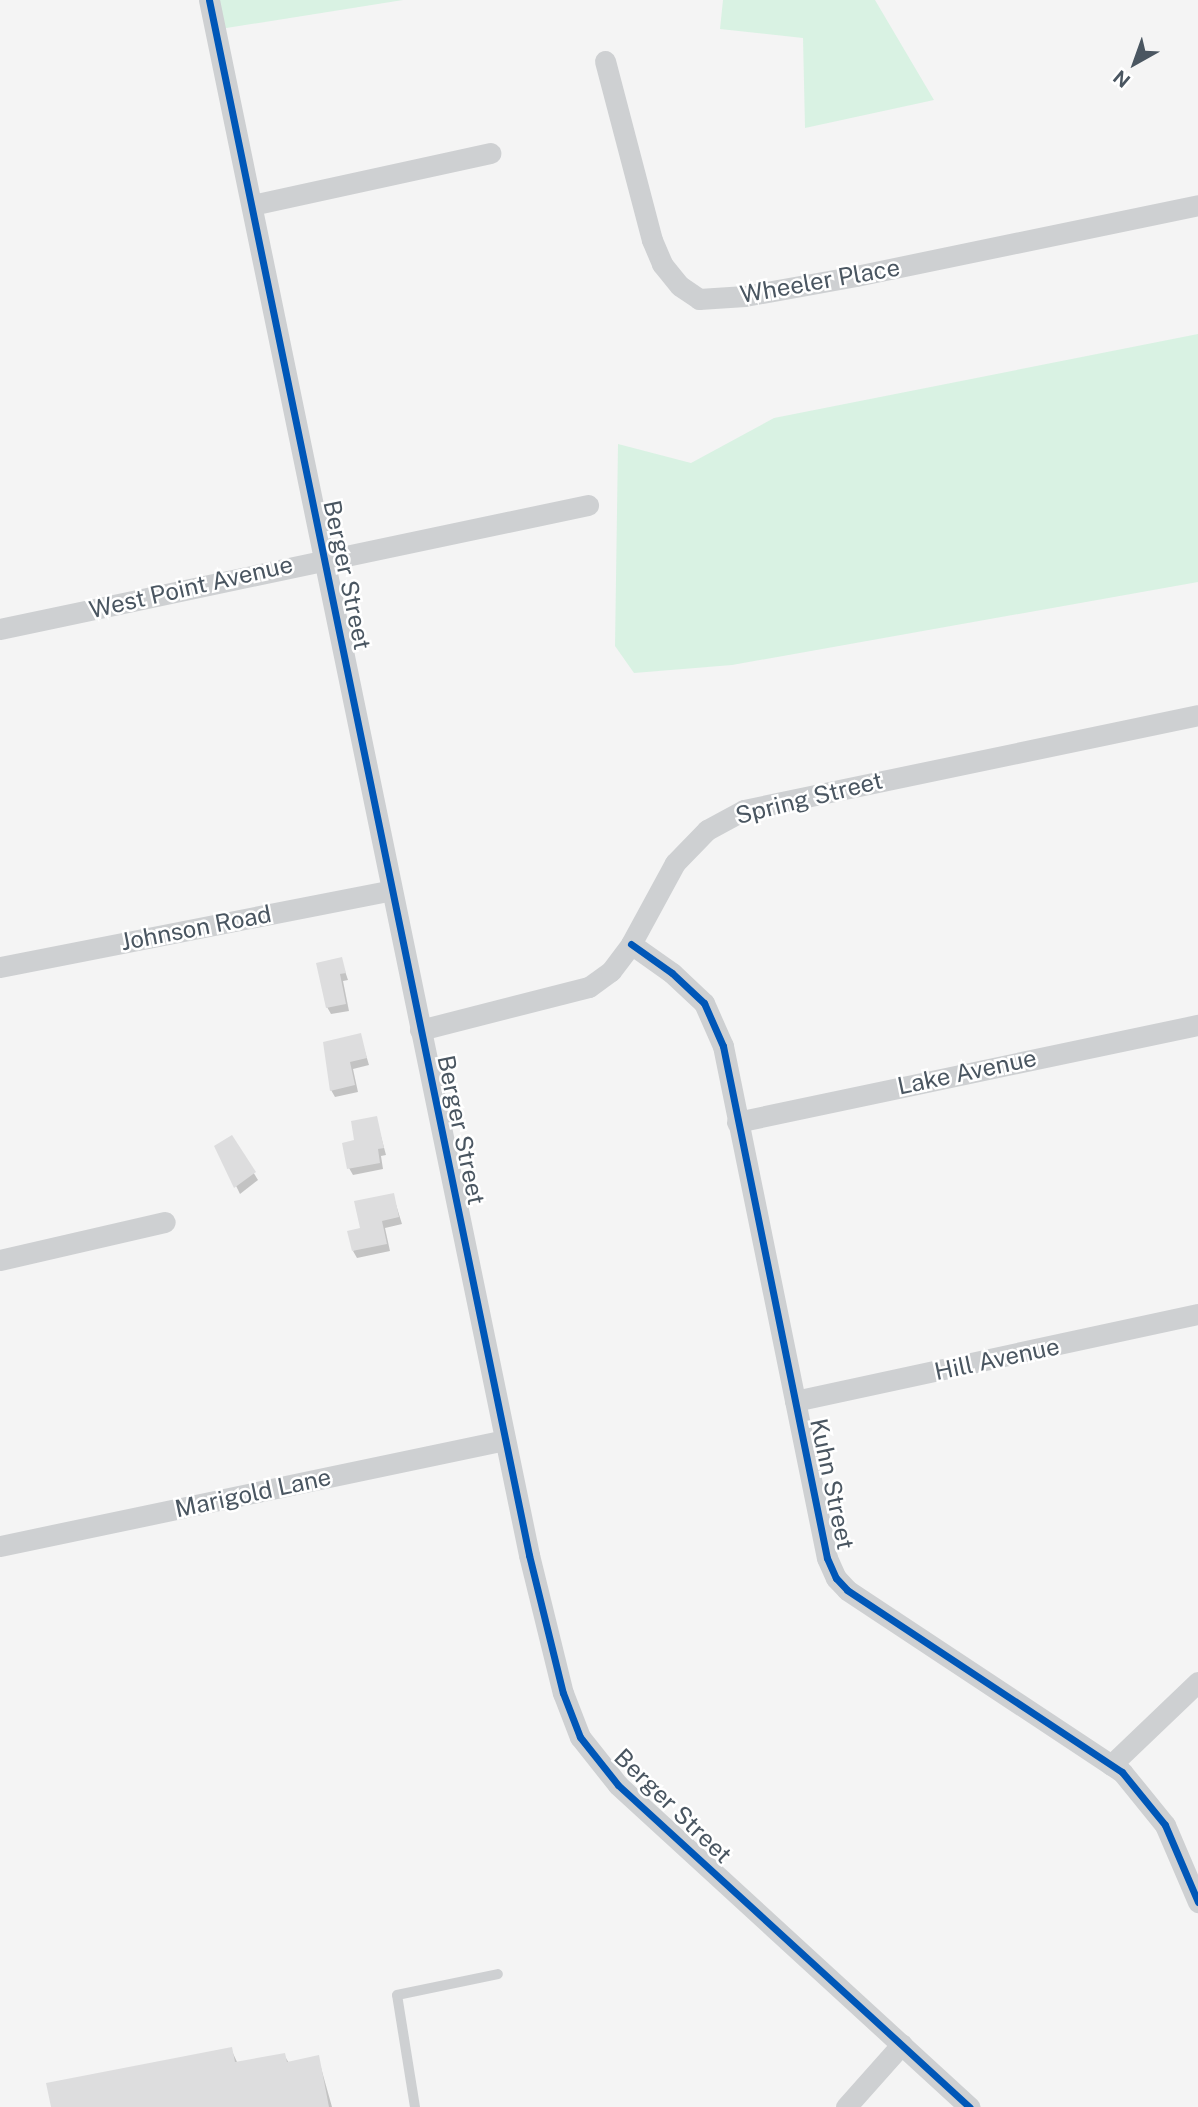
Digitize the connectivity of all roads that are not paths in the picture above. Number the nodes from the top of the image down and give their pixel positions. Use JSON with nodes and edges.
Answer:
{"nodes":[{"id":1,"x":209,"y":0,"type":"edge"},
{"id":2,"x":604,"y":61,"type":"dead end"},
{"id":3,"x":490,"y":153,"type":"dead end"},
{"id":4,"x":252,"y":205,"type":"junction"},
{"id":5,"x":1198,"y":205,"type":"edge"},
{"id":6,"x":587,"y":505,"type":"dead end"},
{"id":7,"x":324,"y":558,"type":"junction"},
{"id":8,"x":0,"y":629,"type":"edge"},
{"id":9,"x":1198,"y":715,"type":"edge"},
{"id":10,"x":392,"y":890,"type":"junction"},
{"id":11,"x":631,"y":944,"type":"junction"},
{"id":12,"x":0,"y":967,"type":"edge"},
{"id":13,"x":1198,"y":1025,"type":"edge"},
{"id":14,"x":420,"y":1030,"type":"junction"},
{"id":15,"x":737,"y":1122,"type":"junction"},
{"id":16,"x":165,"y":1222,"type":"dead end"},
{"id":17,"x":0,"y":1260,"type":"edge"},
{"id":18,"x":1198,"y":1314,"type":"edge"},
{"id":19,"x":795,"y":1401,"type":"junction"},
{"id":20,"x":505,"y":1440,"type":"junction"},
{"id":21,"x":0,"y":1546,"type":"edge"},
{"id":22,"x":1198,"y":1682,"type":"edge"},
{"id":23,"x":1111,"y":1765,"type":"junction"},
{"id":24,"x":1198,"y":1902,"type":"edge"},
{"id":25,"x":498,"y":1974,"type":"dead end"},
{"id":26,"x":902,"y":2044,"type":"junction"},
{"id":27,"x":415,"y":2107,"type":"edge"},
{"id":28,"x":846,"y":2107,"type":"edge"},
{"id":29,"x":970,"y":2107,"type":"edge"}],
"edges":[{"from":1,"to":4,"type":"street","name":"Berger Street"},
{"from":2,"to":5,"type":"street","name":"Wheeler Place"},
{"from":3,"to":4,"type":"street"},
{"from":4,"to":7,"type":"street","name":"Berger Street"},
{"from":6,"to":7,"type":"street","name":"West Point Avenue"},
{"from":7,"to":8,"type":"street","name":"West Point Avenue"},
{"from":7,"to":10,"type":"street","name":"Berger Street"},
{"from":9,"to":11,"type":"street","name":"Spring Street"},
{"from":10,"to":12,"type":"street","name":"Johnson Road"},
{"from":10,"to":14,"type":"street","name":"Berger Street"},
{"from":11,"to":14,"type":"street","name":"Spring Street"},
{"from":11,"to":15,"type":"street","name":"Kuhn Street"},
{"from":13,"to":15,"type":"street","name":"Lake Avenue"},
{"from":14,"to":20,"type":"street","name":"Berger Street"},
{"from":15,"to":19,"type":"street","name":"Kuhn Street"},
{"from":16,"to":17,"type":"street"},
{"from":18,"to":19,"type":"street","name":"Hill Avenue"},
{"from":19,"to":23,"type":"street","name":"Kuhn Street"},
{"from":20,"to":21,"type":"street","name":"Marigold Lane"},
{"from":20,"to":26,"type":"street","name":"Berger Street"},
{"from":22,"to":23,"type":"street"},
{"from":23,"to":24,"type":"street","name":"Kuhn Street"},
{"from":25,"to":27,"type":"lane"},
{"from":26,"to":28,"type":"street"},
{"from":26,"to":29,"type":"street","name":"Berger Street"}]}
